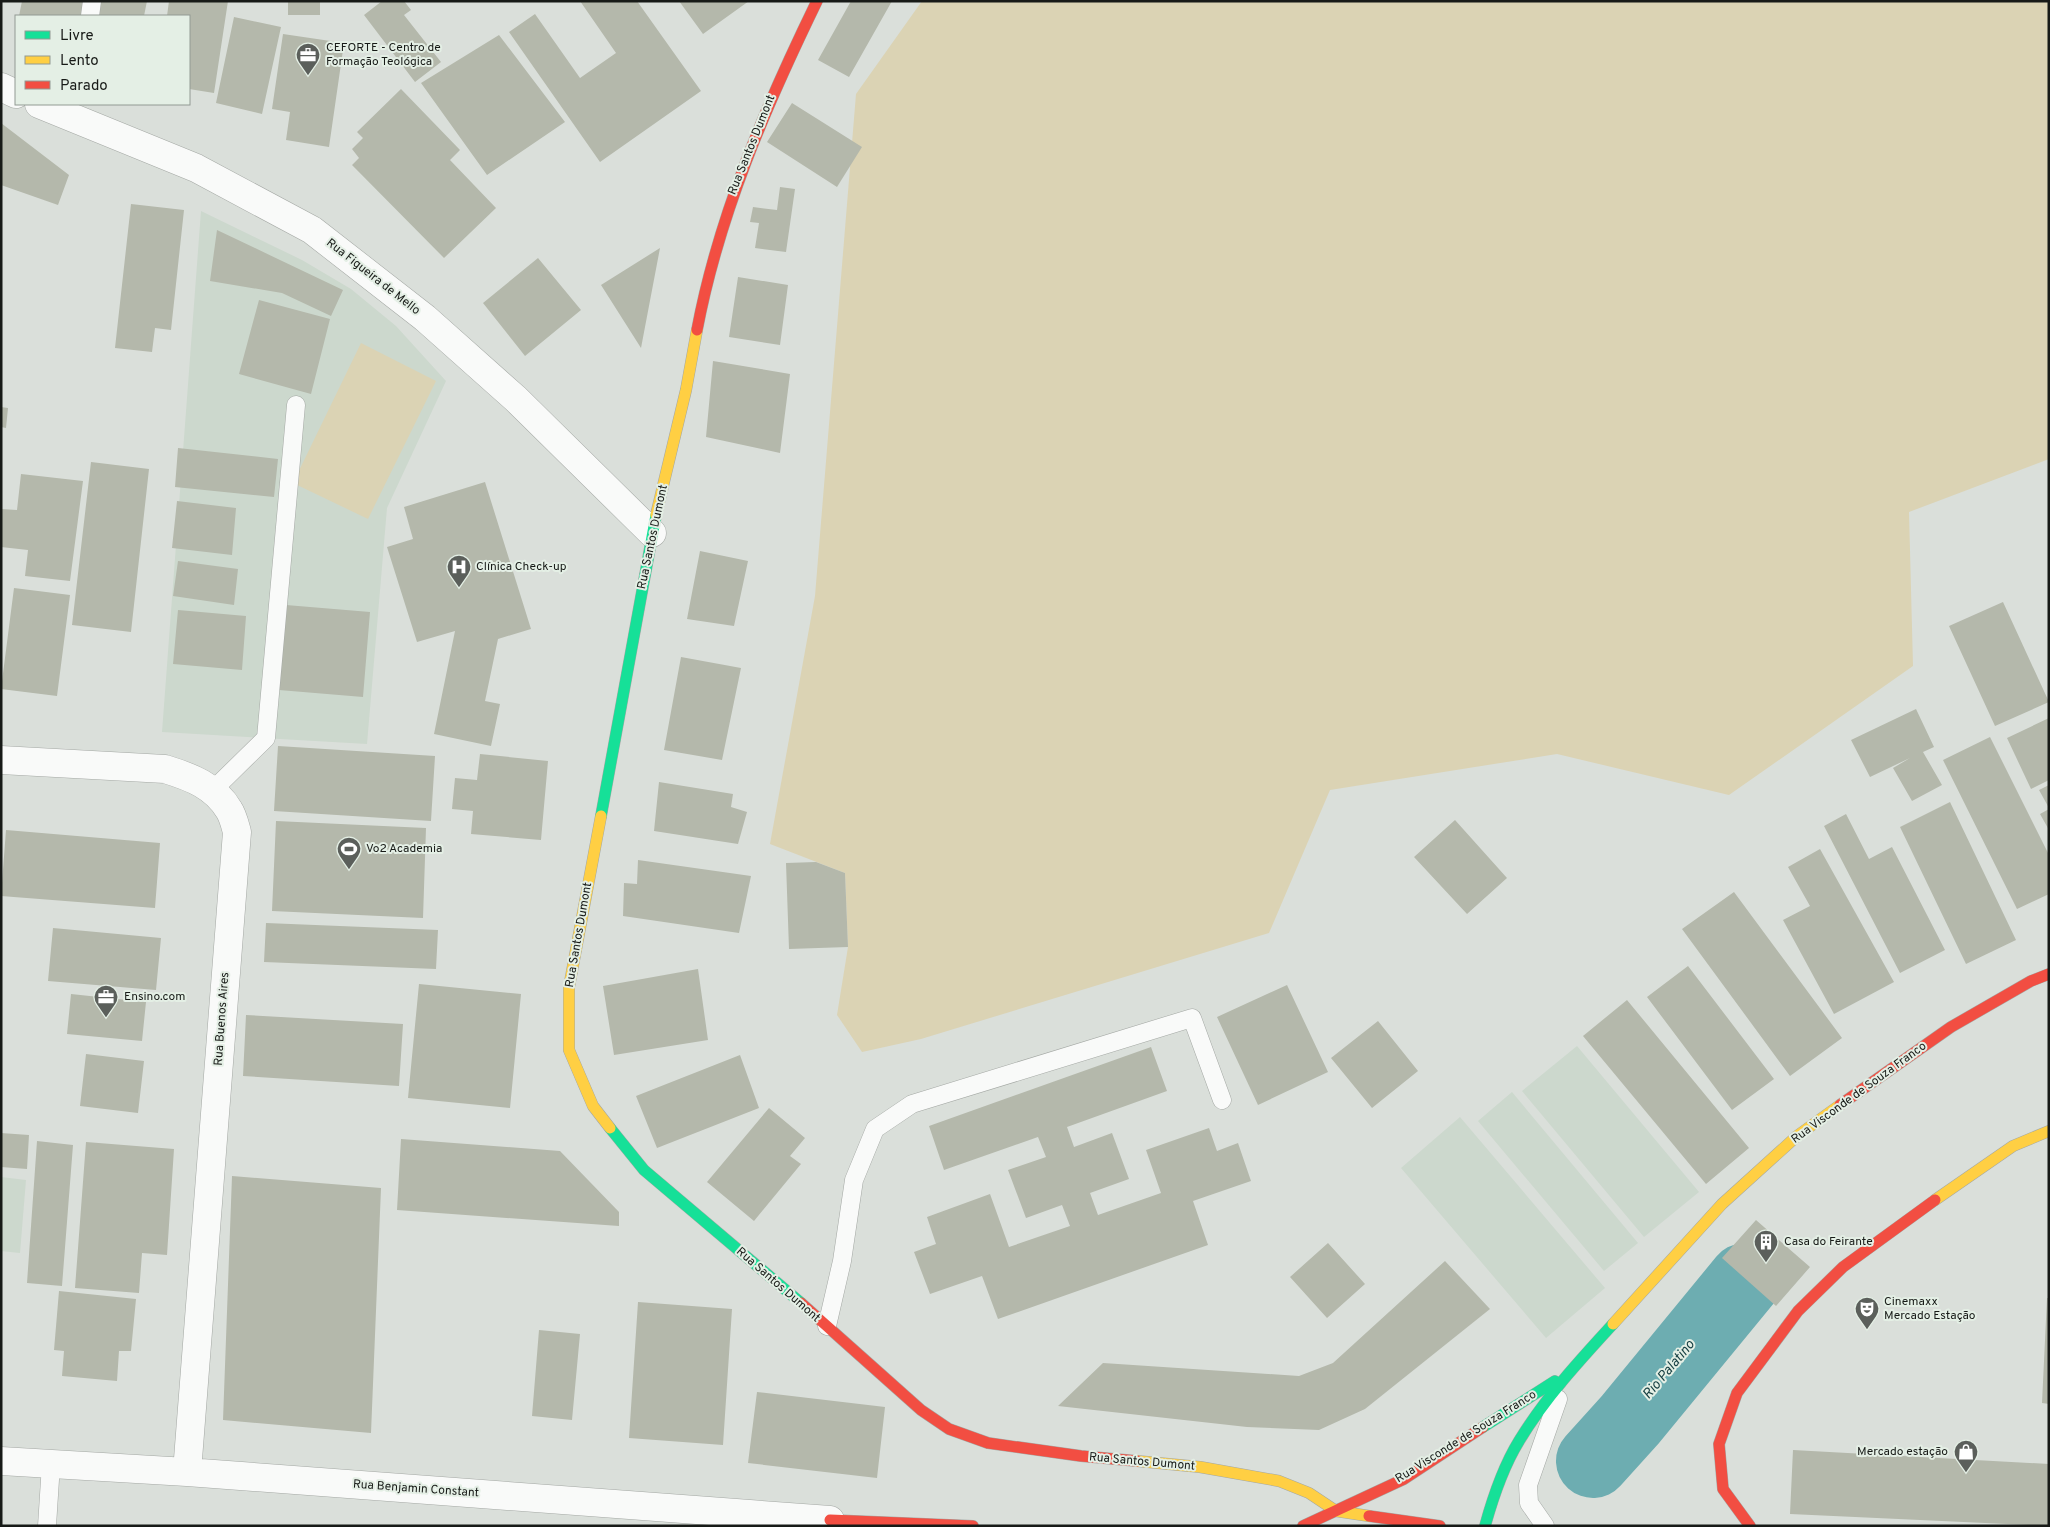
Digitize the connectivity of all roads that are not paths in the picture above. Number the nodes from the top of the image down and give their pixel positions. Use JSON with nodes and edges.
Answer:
{"nodes":[{"id":1,"x":92,"y":1,"type":"edge"},
{"id":2,"x":817,"y":1,"type":"edge"},
{"id":3,"x":90,"y":15,"type":"edge"},
{"id":4,"x":1,"y":87,"type":"edge"},
{"id":5,"x":15,"y":94,"type":"edge"},
{"id":6,"x":44,"y":105,"type":"edge"},
{"id":7,"x":69,"y":110,"type":"edge"},
{"id":8,"x":296,"y":406,"type":"dead end"},
{"id":9,"x":652,"y":533,"type":"junction"},
{"id":10,"x":1,"y":760,"type":"edge"},
{"id":11,"x":213,"y":790,"type":"junction"},
{"id":12,"x":2049,"y":974,"type":"edge"},
{"id":13,"x":1222,"y":1100,"type":"dead end"},
{"id":14,"x":2049,"y":1131,"type":"edge"},
{"id":15,"x":827,"y":1326,"type":"junction"},
{"id":16,"x":1568,"y":1373,"type":"junction"},
{"id":17,"x":1,"y":1461,"type":"edge"},
{"id":18,"x":51,"y":1464,"type":"junction"},
{"id":19,"x":187,"y":1472,"type":"junction"},
{"id":20,"x":1336,"y":1511,"type":"junction"},
{"id":21,"x":832,"y":1523,"type":"edge"},
{"id":22,"x":873,"y":1524,"type":"edge"},
{"id":23,"x":46,"y":1526,"type":"edge"},
{"id":24,"x":973,"y":1526,"type":"edge"},
{"id":25,"x":1303,"y":1526,"type":"edge"},
{"id":26,"x":1335,"y":1526,"type":"edge"},
{"id":27,"x":1440,"y":1526,"type":"edge"},
{"id":28,"x":1485,"y":1526,"type":"edge"},
{"id":29,"x":1545,"y":1526,"type":"edge"},
{"id":30,"x":1750,"y":1526,"type":"edge"}],
"edges":[{"from":1,"to":3,"type":"lane"},
{"from":2,"to":9,"type":"main road","name":"Rua Santos Dumont"},
{"from":4,"to":5,"type":"street"},
{"from":6,"to":7,"type":"street","name":"Rua Figueira de Mello"},
{"from":7,"to":9,"type":"street","name":"Rua Figueira de Mello"},
{"from":8,"to":11,"type":"lane"},
{"from":9,"to":15,"type":"main road","name":"Rua Santos Dumont"},
{"from":10,"to":11,"type":"street","name":"Rua Buenos Aires"},
{"from":11,"to":19,"type":"street","name":"Rua Buenos Aires"},
{"from":12,"to":16,"type":"main road","name":"Rua Visconde de Souza Franco"},
{"from":13,"to":15,"type":"lane"},
{"from":14,"to":30,"type":"main road"},
{"from":15,"to":20,"type":"main road","name":"Rua Santos Dumont"},
{"from":16,"to":20,"type":"main road","name":"Rua Visconde de Souza Franco"},
{"from":16,"to":28,"type":"main road","name":"Rua Visconde de Souza Franco"},
{"from":16,"to":29,"type":"lane"},
{"from":17,"to":18,"type":"street","name":"Rua Benjamin Constant"},
{"from":18,"to":19,"type":"street","name":"Rua Benjamin Constant"},
{"from":18,"to":23,"type":"lane"},
{"from":19,"to":21,"type":"street","name":"Rua Benjamin Constant"},
{"from":20,"to":25,"type":"main road","name":"Rua Visconde de Souza Franco"},
{"from":20,"to":26,"type":"main road"},
{"from":20,"to":27,"type":"main road"},
{"from":21,"to":22,"type":"main road"},
{"from":22,"to":24,"type":"main road"}]}
